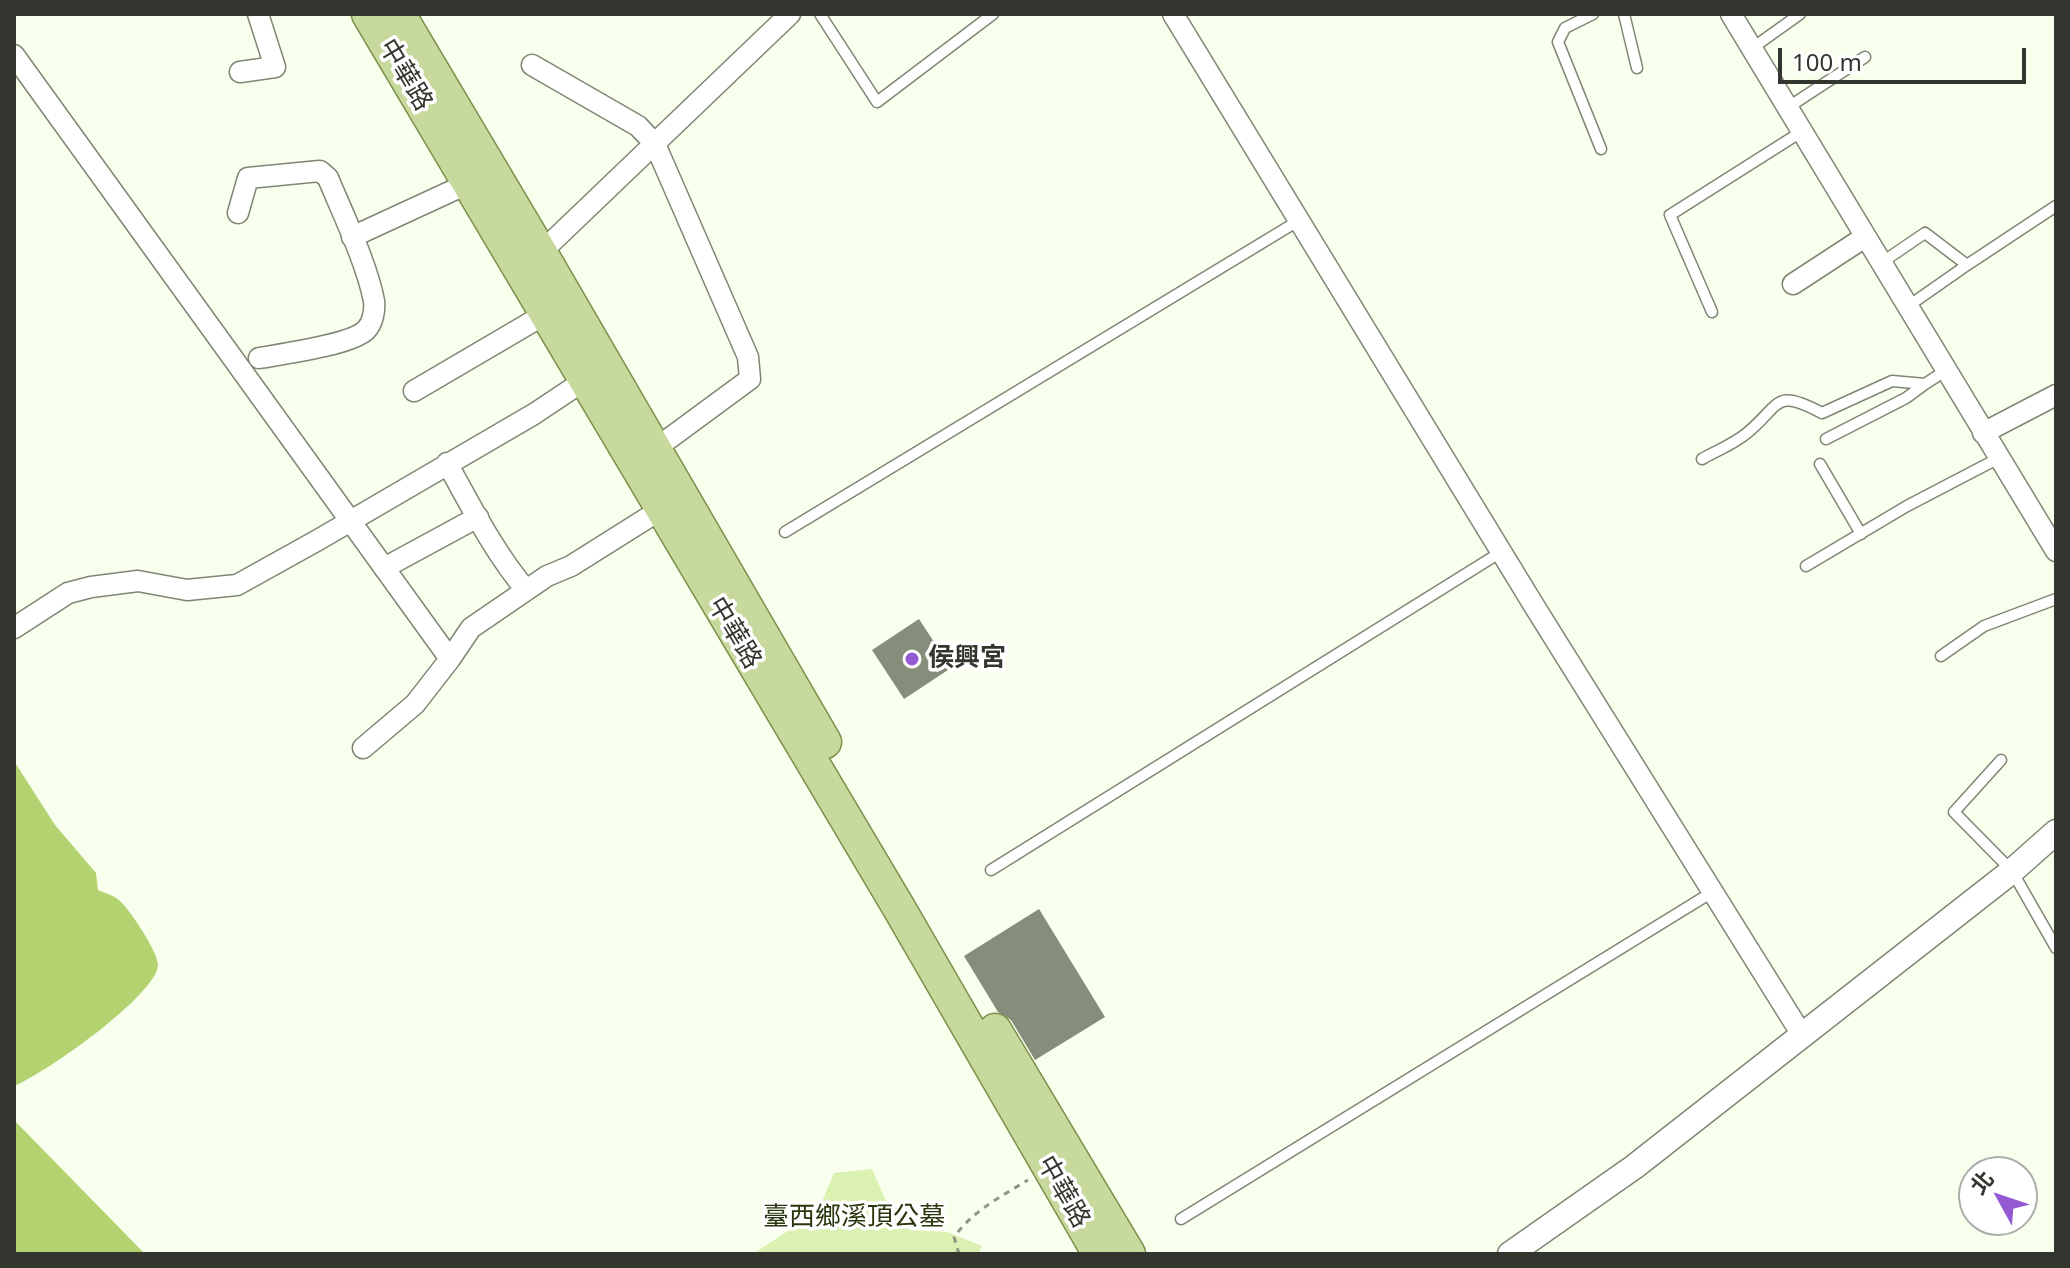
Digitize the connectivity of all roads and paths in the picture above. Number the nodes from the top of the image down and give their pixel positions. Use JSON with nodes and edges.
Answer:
{"nodes":[{"id":1,"x":258,"y":14,"type":"edge"},
{"id":2,"x":368,"y":14,"type":"edge"},
{"id":3,"x":399,"y":14,"type":"edge"},
{"id":4,"x":790,"y":14,"type":"edge"},
{"id":5,"x":820,"y":14,"type":"edge"},
{"id":6,"x":993,"y":14,"type":"edge"},
{"id":7,"x":1173,"y":14,"type":"edge"},
{"id":8,"x":1593,"y":14,"type":"edge"},
{"id":9,"x":1624,"y":14,"type":"edge"},
{"id":10,"x":1731,"y":14,"type":"edge"},
{"id":11,"x":1800,"y":14,"type":"edge"},
{"id":12,"x":1751,"y":49,"type":"junction"},
{"id":13,"x":14,"y":55,"type":"edge"},
{"id":14,"x":1865,"y":57,"type":"dead end"},
{"id":15,"x":532,"y":65,"type":"dead end"},
{"id":16,"x":1637,"y":68,"type":"dead end"},
{"id":17,"x":240,"y":72,"type":"dead end"},
{"id":18,"x":1787,"y":108,"type":"junction"},
{"id":19,"x":1801,"y":132,"type":"junction"},
{"id":20,"x":655,"y":144,"type":"junction"},
{"id":21,"x":1601,"y":149,"type":"dead end"},
{"id":22,"x":469,"y":183,"type":"junction"},
{"id":23,"x":2056,"y":206,"type":"edge"},
{"id":24,"x":238,"y":213,"type":"dead end"},
{"id":25,"x":1298,"y":221,"type":"junction"},
{"id":26,"x":352,"y":237,"type":"junction"},
{"id":27,"x":1865,"y":237,"type":"junction"},
{"id":28,"x":532,"y":262,"type":"junction"},
{"id":29,"x":1880,"y":263,"type":"junction"},
{"id":30,"x":1967,"y":265,"type":"junction"},
{"id":31,"x":1793,"y":284,"type":"dead end"},
{"id":32,"x":1907,"y":307,"type":"junction"},
{"id":33,"x":1712,"y":312,"type":"dead end"},
{"id":34,"x":547,"y":313,"type":"junction"},
{"id":35,"x":259,"y":358,"type":"dead end"},
{"id":36,"x":1945,"y":371,"type":"junction"},
{"id":37,"x":585,"y":380,"type":"junction"},
{"id":38,"x":1925,"y":384,"type":"junction"},
{"id":39,"x":414,"y":391,"type":"dead end"},
{"id":40,"x":2056,"y":395,"type":"edge"},
{"id":41,"x":1983,"y":433,"type":"junction"},
{"id":42,"x":1826,"y":439,"type":"dead end"},
{"id":43,"x":655,"y":449,"type":"junction"},
{"id":44,"x":1999,"y":458,"type":"junction"},
{"id":45,"x":1702,"y":459,"type":"dead end"},
{"id":46,"x":447,"y":463,"type":"junction"},
{"id":47,"x":1820,"y":464,"type":"dead end"},
{"id":48,"x":660,"y":510,"type":"junction"},
{"id":49,"x":478,"y":517,"type":"junction"},
{"id":50,"x":350,"y":521,"type":"junction"},
{"id":51,"x":785,"y":532,"type":"dead end"},
{"id":52,"x":1861,"y":534,"type":"junction"},
{"id":53,"x":2056,"y":551,"type":"edge"},
{"id":54,"x":1501,"y":552,"type":"junction"},
{"id":55,"x":1806,"y":566,"type":"dead end"},
{"id":56,"x":384,"y":568,"type":"junction"},
{"id":57,"x":526,"y":590,"type":"junction"},
{"id":58,"x":2056,"y":599,"type":"edge"},
{"id":59,"x":14,"y":628,"type":"edge"},
{"id":60,"x":1941,"y":656,"type":"dead end"},
{"id":61,"x":450,"y":659,"type":"junction"},
{"id":62,"x":363,"y":748,"type":"dead end"},
{"id":63,"x":2001,"y":760,"type":"dead end"},
{"id":64,"x":2056,"y":832,"type":"edge"},
{"id":65,"x":991,"y":870,"type":"dead end"},
{"id":66,"x":2012,"y":871,"type":"junction"},
{"id":67,"x":1714,"y":891,"type":"junction"},
{"id":68,"x":2056,"y":948,"type":"edge"},
{"id":69,"x":1802,"y":1035,"type":"junction"},
{"id":70,"x":1049,"y":1168,"type":"junction"},
{"id":71,"x":1181,"y":1219,"type":"dead end"},
{"id":72,"x":959,"y":1254,"type":"edge"},
{"id":73,"x":1099,"y":1254,"type":"edge"},
{"id":74,"x":1129,"y":1254,"type":"edge"},
{"id":75,"x":1510,"y":1254,"type":"edge"}],
"edges":[{"from":1,"to":17,"type":"street"},
{"from":2,"to":22,"type":"main road","name":"中華路"},
{"from":3,"to":28,"type":"main road","name":"中華路"},
{"from":4,"to":20,"type":"street"},
{"from":5,"to":6,"type":"lane"},
{"from":7,"to":25,"type":"street"},
{"from":8,"to":21,"type":"lane"},
{"from":9,"to":16,"type":"lane"},
{"from":10,"to":12,"type":"street"},
{"from":11,"to":12,"type":"lane"},
{"from":12,"to":18,"type":"street"},
{"from":13,"to":50,"type":"street"},
{"from":14,"to":18,"type":"lane"},
{"from":15,"to":20,"type":"street"},
{"from":18,"to":19,"type":"street"},
{"from":19,"to":27,"type":"street"},
{"from":19,"to":33,"type":"lane"},
{"from":20,"to":28,"type":"street"},
{"from":20,"to":43,"type":"street"},
{"from":22,"to":26,"type":"street"},
{"from":22,"to":28,"type":"main road","name":"中華路"},
{"from":23,"to":30,"type":"lane"},
{"from":24,"to":26,"type":"street"},
{"from":25,"to":51,"type":"lane"},
{"from":25,"to":54,"type":"street"},
{"from":26,"to":35,"type":"street"},
{"from":27,"to":29,"type":"street"},
{"from":27,"to":31,"type":"street"},
{"from":28,"to":34,"type":"main road","name":"中華路"},
{"from":28,"to":43,"type":"main road","name":"中華路"},
{"from":29,"to":30,"type":"lane"},
{"from":29,"to":32,"type":"street"},
{"from":30,"to":32,"type":"lane"},
{"from":32,"to":36,"type":"street"},
{"from":34,"to":37,"type":"main road","name":"中華路"},
{"from":34,"to":39,"type":"street"},
{"from":36,"to":38,"type":"lane"},
{"from":36,"to":41,"type":"street"},
{"from":37,"to":46,"type":"street"},
{"from":37,"to":48,"type":"main road","name":"中華路"},
{"from":38,"to":42,"type":"lane"},
{"from":38,"to":45,"type":"lane"},
{"from":40,"to":41,"type":"street"},
{"from":41,"to":44,"type":"street"},
{"from":43,"to":74,"type":"main road","name":"中華路"},
{"from":44,"to":52,"type":"lane"},
{"from":44,"to":53,"type":"street"},
{"from":46,"to":49,"type":"street"},
{"from":46,"to":50,"type":"street"},
{"from":47,"to":52,"type":"lane"},
{"from":48,"to":57,"type":"street"},
{"from":48,"to":70,"type":"main road","name":"中華路"},
{"from":49,"to":56,"type":"street"},
{"from":49,"to":57,"type":"street"},
{"from":50,"to":56,"type":"street"},
{"from":50,"to":59,"type":"street"},
{"from":52,"to":55,"type":"lane"},
{"from":54,"to":65,"type":"lane"},
{"from":54,"to":67,"type":"street"},
{"from":56,"to":61,"type":"street"},
{"from":57,"to":61,"type":"street"},
{"from":58,"to":60,"type":"lane"},
{"from":61,"to":62,"type":"street"},
{"from":63,"to":66,"type":"lane"},
{"from":64,"to":66,"type":"street"},
{"from":66,"to":68,"type":"lane"},
{"from":66,"to":69,"type":"street"},
{"from":67,"to":69,"type":"street"},
{"from":67,"to":71,"type":"lane"},
{"from":69,"to":75,"type":"street"},
{"from":70,"to":72,"type":"path"},
{"from":70,"to":73,"type":"main road","name":"中華路"}]}
